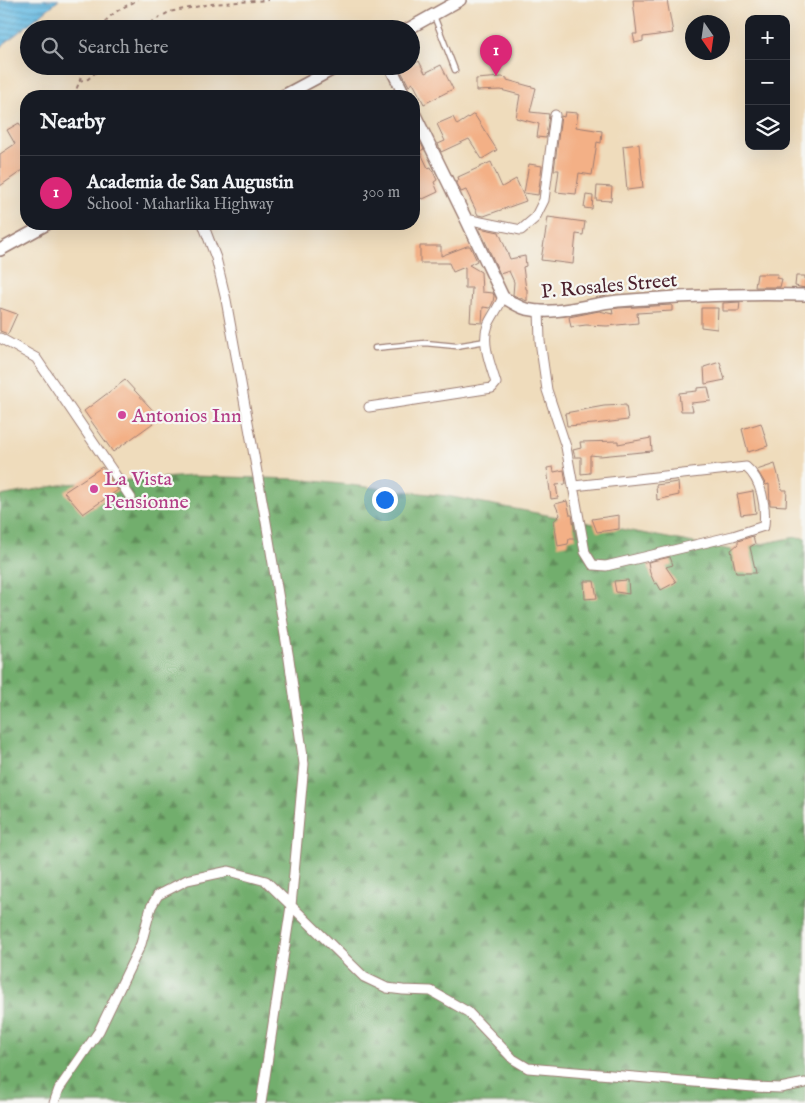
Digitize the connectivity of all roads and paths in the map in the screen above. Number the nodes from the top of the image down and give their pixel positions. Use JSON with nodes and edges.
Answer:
{"nodes":[{"id":1,"x":138,"y":0,"type":"edge"},
{"id":2,"x":269,"y":0,"type":"edge"},
{"id":3,"x":460,"y":0,"type":"edge"},
{"id":4,"x":433,"y":15,"type":"junction"},
{"id":5,"x":106,"y":20,"type":"edge"},
{"id":6,"x":155,"y":20,"type":"edge"},
{"id":7,"x":420,"y":22,"type":"edge"},
{"id":8,"x":455,"y":70,"type":"dead end"},
{"id":9,"x":81,"y":75,"type":"edge"},
{"id":10,"x":93,"y":75,"type":"edge"},
{"id":11,"x":322,"y":75,"type":"edge"},
{"id":12,"x":394,"y":75,"type":"edge"},
{"id":13,"x":79,"y":81,"type":"junction"},
{"id":14,"x":76,"y":90,"type":"edge"},
{"id":15,"x":294,"y":90,"type":"edge"},
{"id":16,"x":402,"y":90,"type":"edge"},
{"id":17,"x":555,"y":115,"type":"dead end"},
{"id":18,"x":420,"y":125,"type":"edge"},
{"id":19,"x":466,"y":219,"type":"junction"},
{"id":20,"x":36,"y":230,"type":"edge"},
{"id":21,"x":205,"y":230,"type":"edge"},
{"id":22,"x":0,"y":250,"type":"edge"},
{"id":23,"x":805,"y":295,"type":"edge"},
{"id":24,"x":503,"y":297,"type":"junction"},
{"id":25,"x":539,"y":310,"type":"junction"},
{"id":26,"x":0,"y":338,"type":"edge"},
{"id":27,"x":486,"y":342,"type":"junction"},
{"id":28,"x":375,"y":348,"type":"dead end"},
{"id":29,"x":369,"y":407,"type":"dead end"},
{"id":30,"x":574,"y":486,"type":"junction"},
{"id":31,"x":131,"y":498,"type":"dead end"},
{"id":32,"x":291,"y":906,"type":"junction"},
{"id":33,"x":805,"y":1083,"type":"edge"},
{"id":34,"x":54,"y":1103,"type":"edge"},
{"id":35,"x":261,"y":1103,"type":"edge"}],
"edges":[{"from":1,"to":5,"type":"path"},
{"from":2,"to":6,"type":"path"},
{"from":3,"to":4,"type":"street"},
{"from":4,"to":7,"type":"street"},
{"from":4,"to":8,"type":"lane"},
{"from":9,"to":13,"type":"path"},
{"from":10,"to":13,"type":"path"},
{"from":11,"to":15,"type":"street"},
{"from":12,"to":16,"type":"street"},
{"from":13,"to":14,"type":"path"},
{"from":17,"to":19,"type":"street"},
{"from":18,"to":19,"type":"street"},
{"from":19,"to":24,"type":"street"},
{"from":20,"to":22,"type":"street"},
{"from":21,"to":32,"type":"street"},
{"from":23,"to":25,"type":"street","name":"P. Rosales Street"},
{"from":24,"to":25,"type":"street","name":"P. Rosales Street"},
{"from":24,"to":27,"type":"street"},
{"from":25,"to":30,"type":"street"},
{"from":26,"to":31,"type":"street"},
{"from":27,"to":28,"type":"lane"},
{"from":27,"to":29,"type":"street"},
{"from":30,"to":30,"type":"street"},
{"from":32,"to":33,"type":"street"},
{"from":32,"to":34,"type":"street"},
{"from":32,"to":35,"type":"street"}]}
